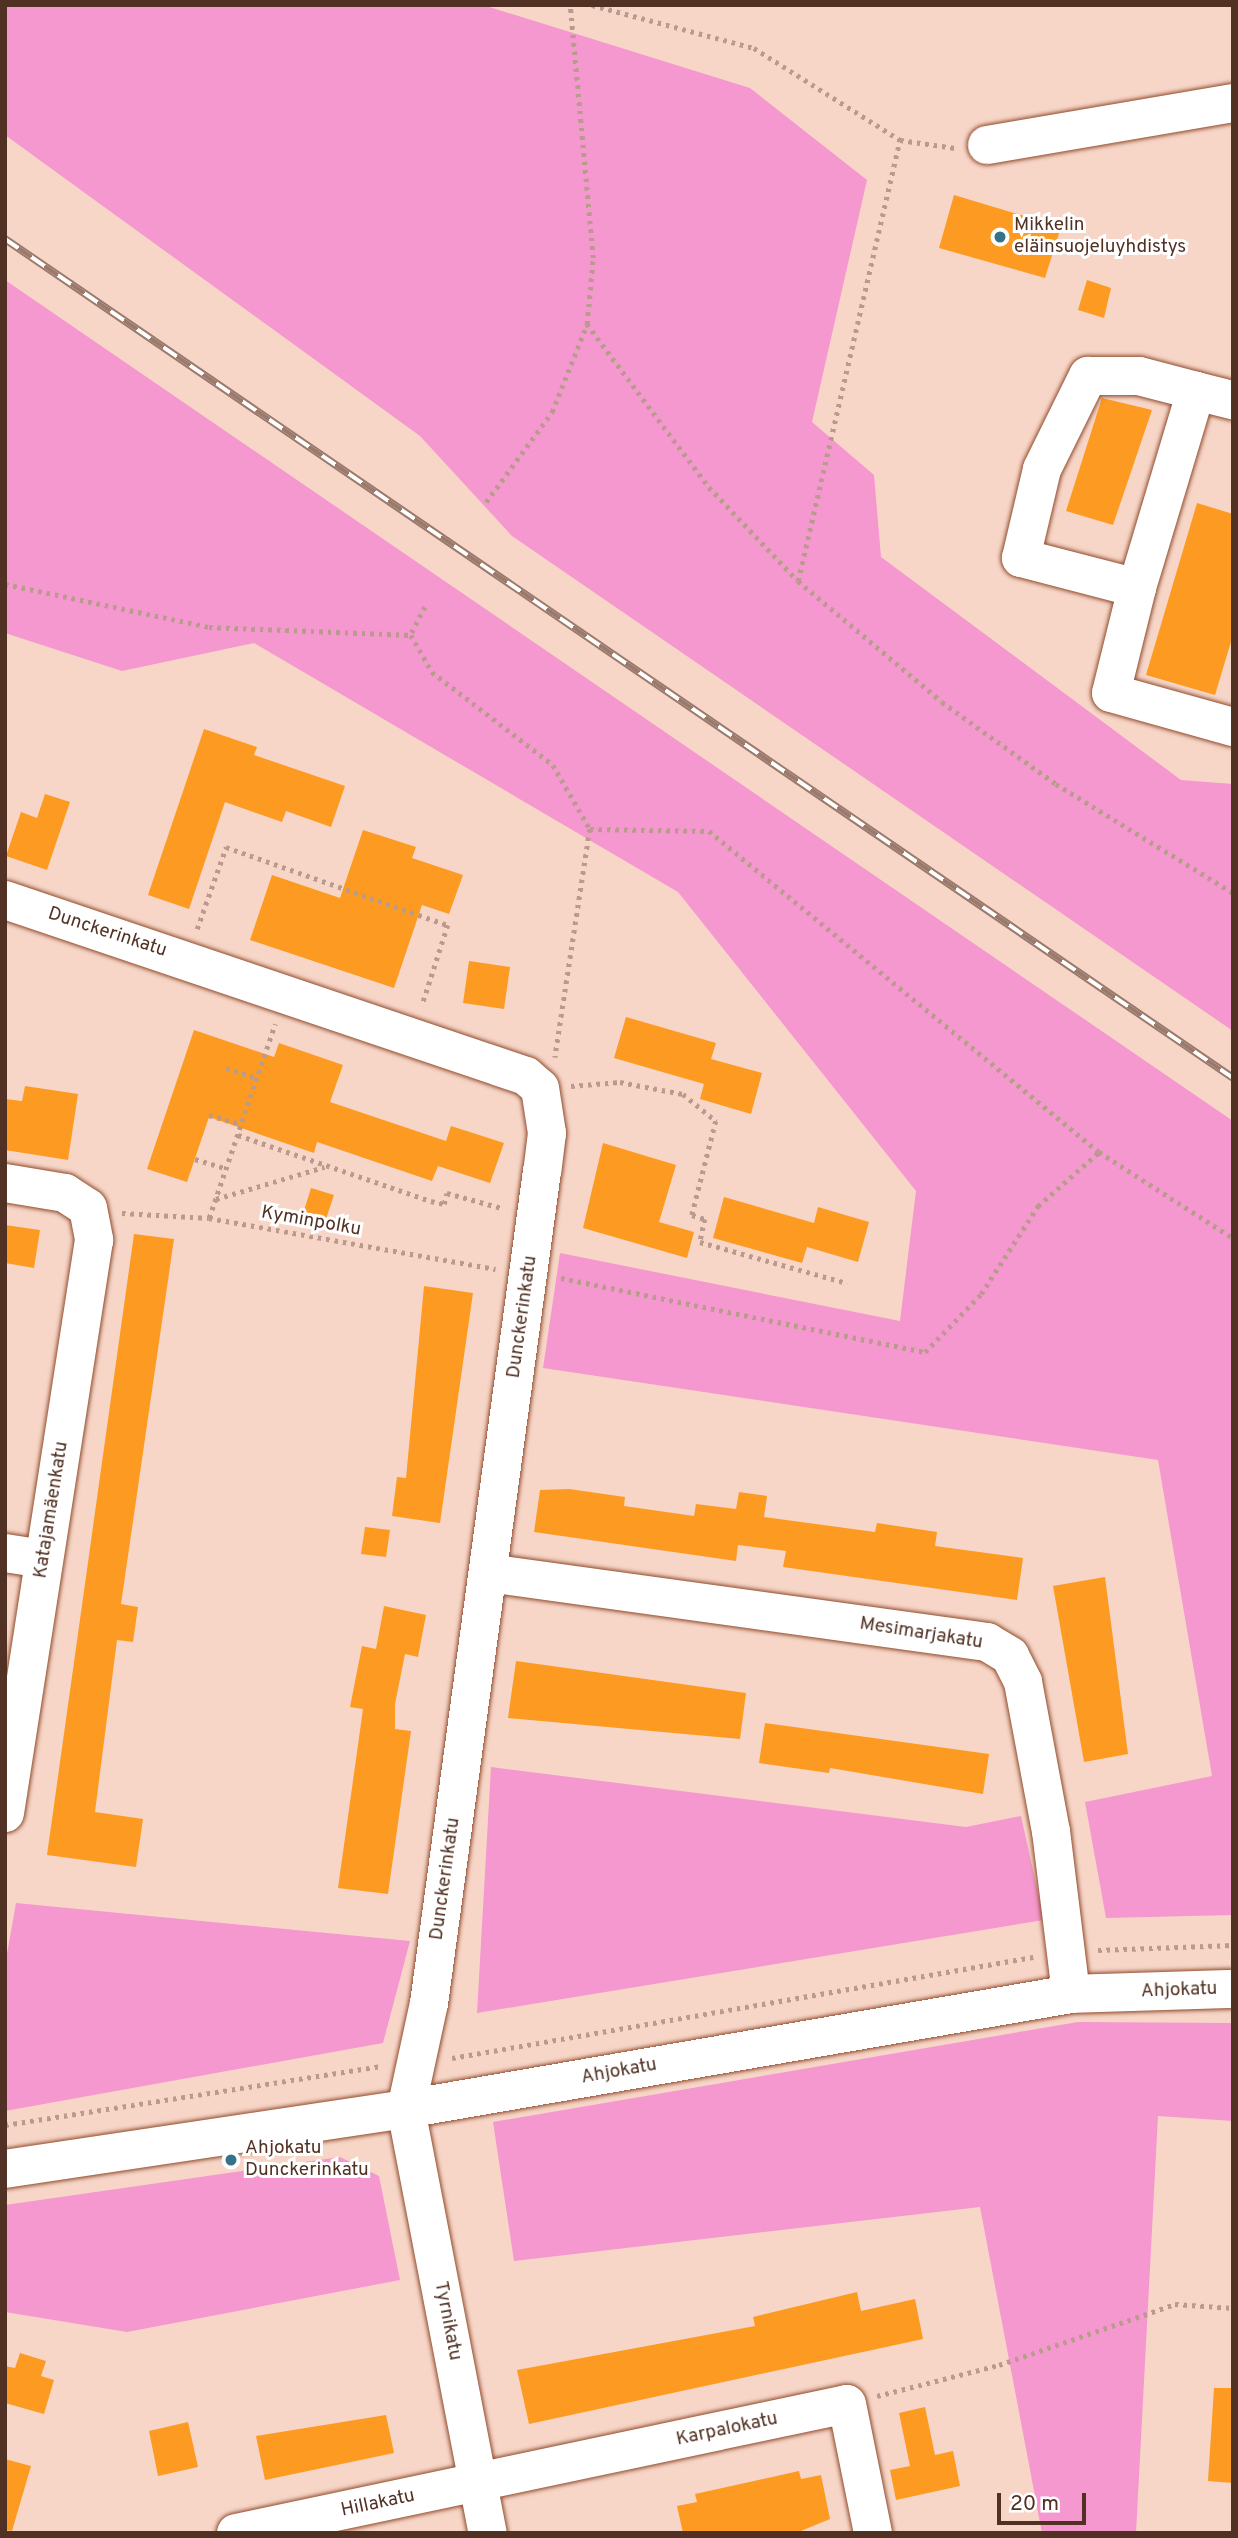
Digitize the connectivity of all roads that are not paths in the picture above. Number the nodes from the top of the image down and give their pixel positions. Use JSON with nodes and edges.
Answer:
{"nodes":[{"id":1,"x":1233,"y":103,"type":"edge"},
{"id":2,"x":987,"y":145,"type":"road end"},
{"id":3,"x":1196,"y":391,"type":"junction"},
{"id":4,"x":1233,"y":400,"type":"edge"},
{"id":5,"x":1137,"y":588,"type":"junction"},
{"id":6,"x":1233,"y":727,"type":"edge"},
{"id":7,"x":5,"y":900,"type":"edge"},
{"id":8,"x":5,"y":1184,"type":"edge"},
{"id":9,"x":5,"y":1553,"type":"edge"},
{"id":10,"x":44,"y":1559,"type":"junction"},
{"id":11,"x":488,"y":1573,"type":"junction"},
{"id":12,"x":5,"y":1813,"type":"edge"},
{"id":13,"x":1233,"y":1989,"type":"edge"},
{"id":14,"x":1071,"y":1994,"type":"junction"},
{"id":15,"x":407,"y":2109,"type":"junction"},
{"id":16,"x":5,"y":2169,"type":"edge"},
{"id":17,"x":478,"y":2483,"type":"junction"},
{"id":18,"x":236,"y":2533,"type":"edge"},
{"id":19,"x":488,"y":2533,"type":"edge"},
{"id":20,"x":873,"y":2533,"type":"edge"}],
"edges":[{"from":1,"to":2,"type":"street"},
{"from":3,"to":4,"type":"street"},
{"from":3,"to":5,"type":"street"},
{"from":3,"to":5,"type":"street"},
{"from":5,"to":6,"type":"street"},
{"from":7,"to":11,"type":"street","name":"Dunckerinkatu"},
{"from":8,"to":10,"type":"street","name":"Katajamäenkatu"},
{"from":9,"to":10,"type":"street"},
{"from":10,"to":12,"type":"street","name":"Katajamäenkatu"},
{"from":11,"to":14,"type":"street","name":"Mesimarjakatu"},
{"from":11,"to":15,"type":"street","name":"Dunckerinkatu"},
{"from":13,"to":14,"type":"street","name":"Ahjokatu"},
{"from":14,"to":15,"type":"street","name":"Ahjokatu"},
{"from":15,"to":16,"type":"street","name":"Ahjokatu"},
{"from":15,"to":17,"type":"street","name":"Tyrnikatu"},
{"from":17,"to":18,"type":"street","name":"Hillakatu"},
{"from":17,"to":19,"type":"street","name":"Tyrnikatu"},
{"from":17,"to":20,"type":"street","name":"Karpalokatu"}]}
